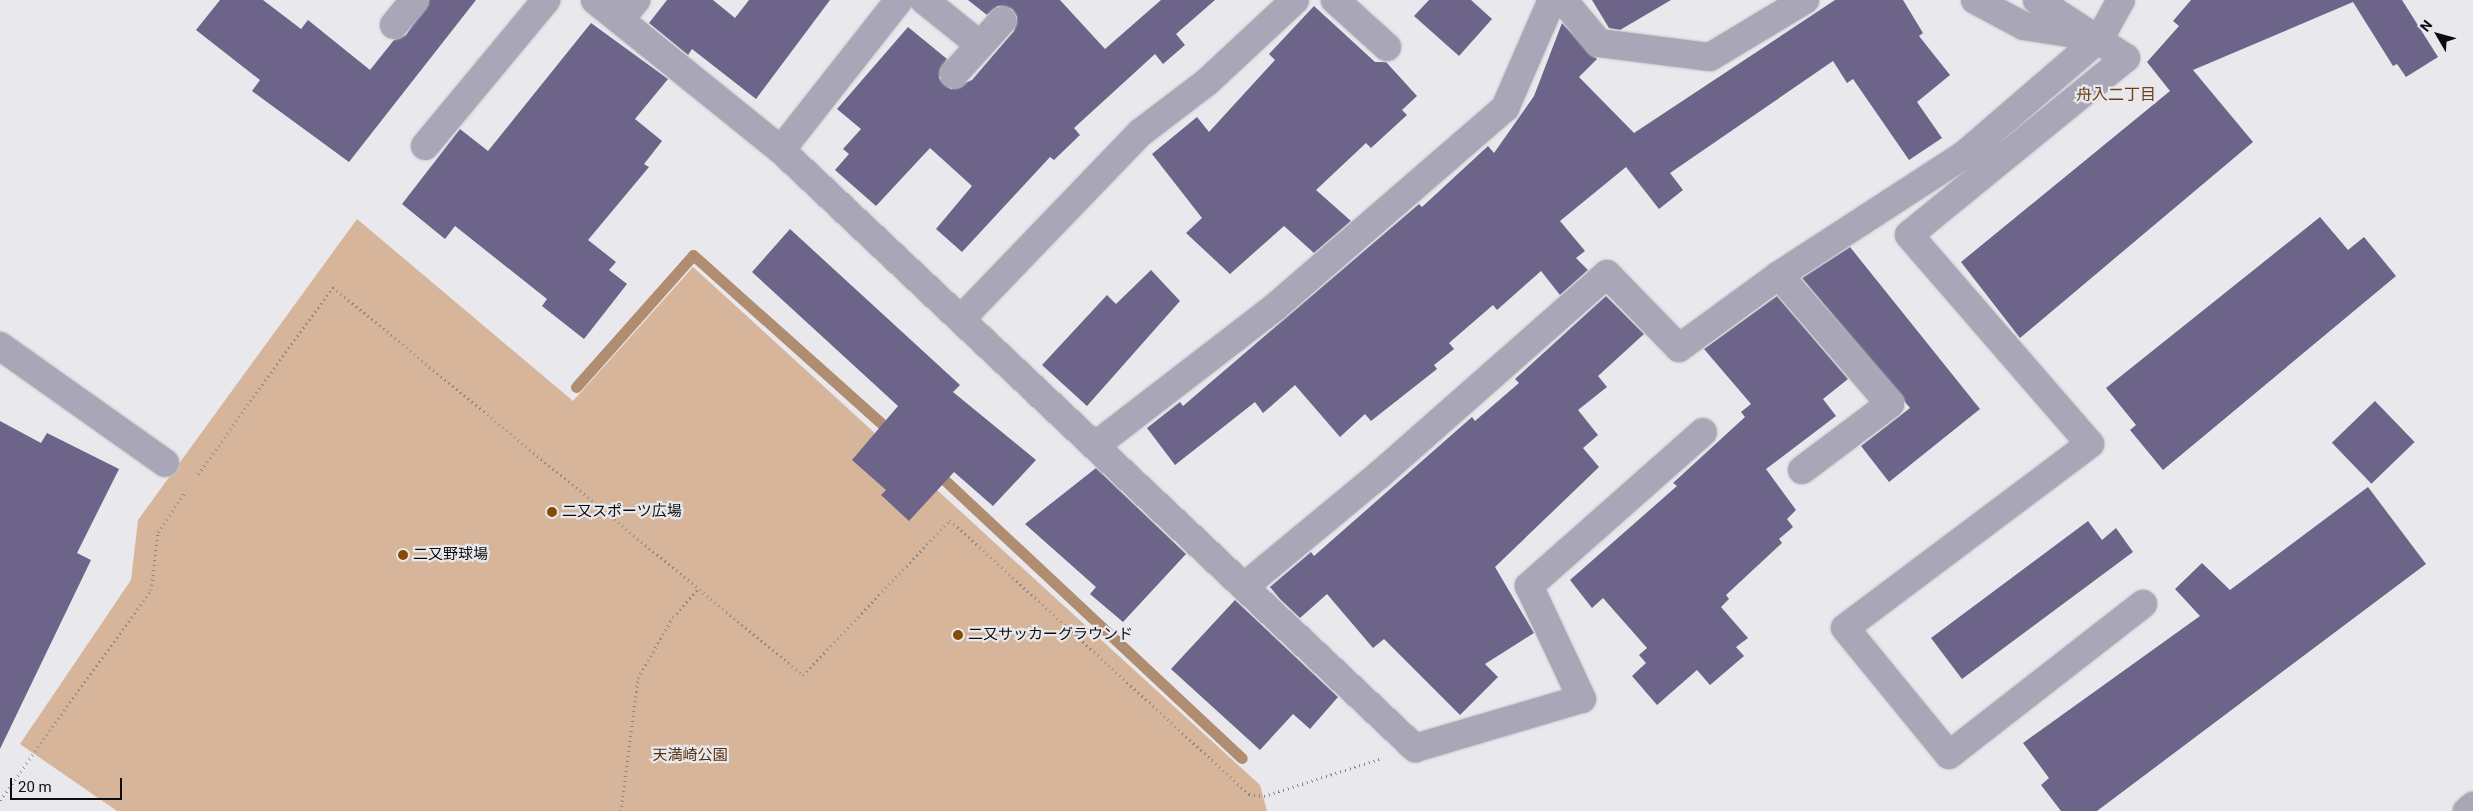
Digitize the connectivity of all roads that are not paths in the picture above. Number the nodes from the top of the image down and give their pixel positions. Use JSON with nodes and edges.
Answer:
{"nodes":[{"id":1,"x":414,"y":0,"type":"edge"},
{"id":2,"x":546,"y":0,"type":"edge"},
{"id":3,"x":595,"y":0,"type":"edge"},
{"id":4,"x":899,"y":0,"type":"edge"},
{"id":5,"x":924,"y":0,"type":"edge"},
{"id":6,"x":1334,"y":0,"type":"edge"},
{"id":7,"x":1552,"y":0,"type":"edge"},
{"id":8,"x":1563,"y":0,"type":"edge"},
{"id":9,"x":1806,"y":0,"type":"edge"},
{"id":10,"x":1975,"y":0,"type":"edge"},
{"id":11,"x":2037,"y":0,"type":"edge"},
{"id":12,"x":2121,"y":0,"type":"edge"},
{"id":13,"x":1277,"y":5,"type":"edge"},
{"id":14,"x":628,"y":10,"type":"edge"},
{"id":15,"x":1002,"y":21,"type":"dead end"},
{"id":16,"x":394,"y":25,"type":"dead end"},
{"id":17,"x":2100,"y":38,"type":"junction"},
{"id":18,"x":980,"y":45,"type":"junction"},
{"id":19,"x":1387,"y":47,"type":"dead end"},
{"id":20,"x":954,"y":74,"type":"dead end"},
{"id":21,"x":426,"y":146,"type":"dead end"},
{"id":22,"x":781,"y":150,"type":"junction"},
{"id":23,"x":1780,"y":275,"type":"junction"},
{"id":24,"x":961,"y":319,"type":"junction"},
{"id":25,"x":0,"y":346,"type":"edge"},
{"id":26,"x":1704,"y":432,"type":"dead end"},
{"id":27,"x":1096,"y":445,"type":"junction"},
{"id":28,"x":165,"y":463,"type":"dead end"},
{"id":29,"x":1802,"y":470,"type":"dead end"},
{"id":30,"x":1246,"y":586,"type":"junction"},
{"id":31,"x":2143,"y":604,"type":"dead end"},
{"id":32,"x":2473,"y":806,"type":"edge"},
{"id":33,"x":2467,"y":811,"type":"edge"}],
"edges":[{"from":1,"to":16,"type":"street"},
{"from":2,"to":21,"type":"street"},
{"from":3,"to":14,"type":"street"},
{"from":4,"to":22,"type":"street"},
{"from":5,"to":18,"type":"street"},
{"from":6,"to":19,"type":"street"},
{"from":7,"to":27,"type":"street"},
{"from":8,"to":9,"type":"street"},
{"from":10,"to":17,"type":"street"},
{"from":11,"to":17,"type":"street"},
{"from":12,"to":17,"type":"street"},
{"from":13,"to":24,"type":"street"},
{"from":14,"to":22,"type":"street"},
{"from":15,"to":18,"type":"street"},
{"from":17,"to":23,"type":"street"},
{"from":17,"to":31,"type":"street"},
{"from":18,"to":20,"type":"street"},
{"from":22,"to":24,"type":"street"},
{"from":23,"to":29,"type":"street"},
{"from":23,"to":30,"type":"street"},
{"from":24,"to":27,"type":"street"},
{"from":25,"to":28,"type":"street"},
{"from":26,"to":30,"type":"street"},
{"from":27,"to":30,"type":"street"},
{"from":32,"to":33,"type":"street"}]}
